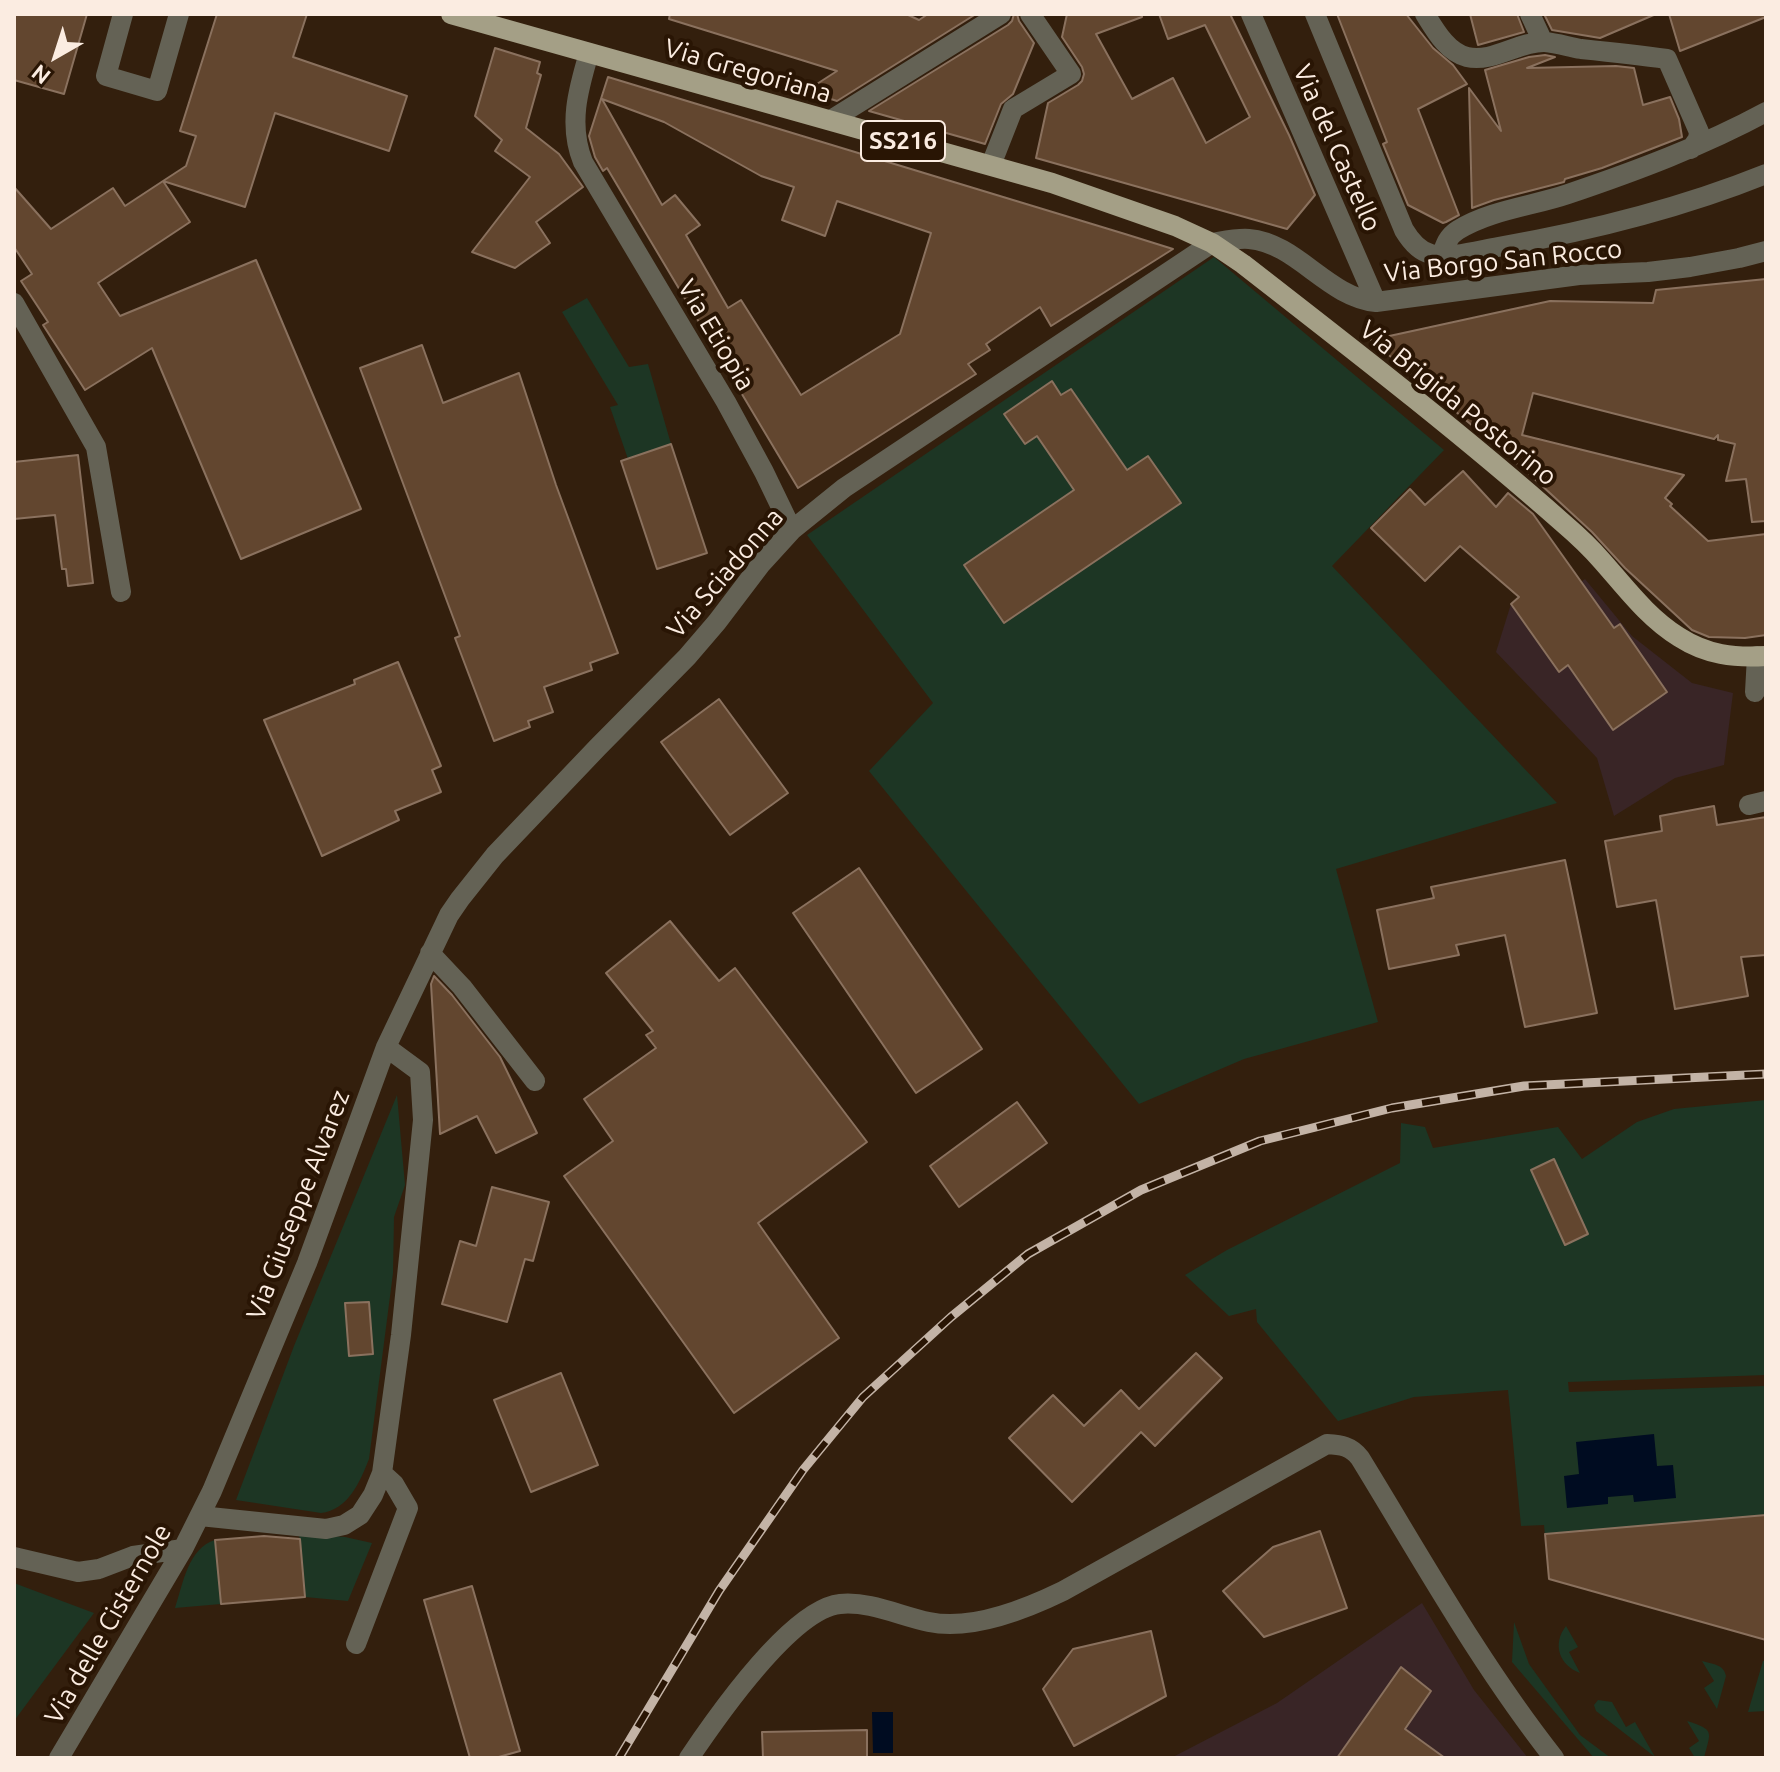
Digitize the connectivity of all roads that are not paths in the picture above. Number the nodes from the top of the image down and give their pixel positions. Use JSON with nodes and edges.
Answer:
{"nodes":[{"id":1,"x":123,"y":14,"type":"edge"},
{"id":2,"x":179,"y":14,"type":"edge"},
{"id":3,"x":451,"y":14,"type":"edge"},
{"id":4,"x":1001,"y":14,"type":"edge"},
{"id":5,"x":1030,"y":14,"type":"edge"},
{"id":6,"x":1251,"y":14,"type":"edge"},
{"id":7,"x":1315,"y":14,"type":"edge"},
{"id":8,"x":1425,"y":14,"type":"edge"},
{"id":9,"x":1530,"y":14,"type":"edge"},
{"id":10,"x":1543,"y":42,"type":"junction"},
{"id":11,"x":589,"y":53,"type":"junction"},
{"id":12,"x":1766,"y":112,"type":"edge"},
{"id":13,"x":831,"y":120,"type":"junction"},
{"id":14,"x":1691,"y":149,"type":"junction"},
{"id":15,"x":991,"y":165,"type":"junction"},
{"id":16,"x":1766,"y":174,"type":"edge"},
{"id":17,"x":1212,"y":243,"type":"junction"},
{"id":18,"x":1766,"y":251,"type":"edge"},
{"id":19,"x":1442,"y":255,"type":"junction"},
{"id":20,"x":1376,"y":302,"type":"junction"},
{"id":21,"x":14,"y":303,"type":"edge"},
{"id":22,"x":792,"y":530,"type":"junction"},
{"id":23,"x":121,"y":592,"type":"dead end"},
{"id":24,"x":1761,"y":656,"type":"edge"},
{"id":25,"x":1755,"y":692,"type":"dead end"},
{"id":26,"x":449,"y":915,"type":"joint"},
{"id":27,"x":430,"y":953,"type":"junction"},
{"id":28,"x":386,"y":1047,"type":"junction"},
{"id":29,"x":535,"y":1081,"type":"dead end"},
{"id":30,"x":382,"y":1473,"type":"junction"},
{"id":31,"x":200,"y":1516,"type":"junction"},
{"id":32,"x":183,"y":1549,"type":"junction"},
{"id":33,"x":14,"y":1557,"type":"edge"},
{"id":34,"x":356,"y":1644,"type":"dead end"},
{"id":35,"x":59,"y":1758,"type":"edge"},
{"id":36,"x":689,"y":1758,"type":"edge"},
{"id":37,"x":1554,"y":1758,"type":"edge"}],
"edges":[{"from":1,"to":2,"type":"street"},
{"from":3,"to":11,"type":"main road","name":"Via Gregoriana","number":"SS216"},
{"from":4,"to":13,"type":"street"},
{"from":5,"to":15,"type":"street"},
{"from":6,"to":20,"type":"street","name":"Via del Castello"},
{"from":7,"to":19,"type":"street"},
{"from":8,"to":10,"type":"street"},
{"from":9,"to":10,"type":"street"},
{"from":10,"to":14,"type":"street"},
{"from":11,"to":13,"type":"main road","name":"Via Gregoriana","number":"SS216"},
{"from":11,"to":22,"type":"street","name":"Via Etiopia"},
{"from":12,"to":14,"type":"street"},
{"from":13,"to":15,"type":"main road","name":"Via Gregoriana","number":"SS216"},
{"from":14,"to":19,"type":"street"},
{"from":15,"to":17,"type":"main road","name":"Via Gregoriana","number":"SS216"},
{"from":16,"to":19,"type":"street"},
{"from":17,"to":20,"type":"street","name":"Via Borgo San Rocco"},
{"from":17,"to":22,"type":"street","name":"Via Sciadonna"},
{"from":17,"to":24,"type":"main road","name":"Via Brigida Postorino","number":"SS216"},
{"from":18,"to":20,"type":"street","name":"Via Borgo San Rocco"},
{"from":21,"to":23,"type":"street"},
{"from":22,"to":26,"type":"street","name":"Via Sciadonna"},
{"from":24,"to":25,"type":"street"},
{"from":26,"to":27,"type":"street","name":"Via Giuseppe Alvarez"},
{"from":27,"to":28,"type":"street","name":"Via Giuseppe Alvarez"},
{"from":27,"to":29,"type":"street"},
{"from":28,"to":30,"type":"street"},
{"from":28,"to":31,"type":"street","name":"Via Giuseppe Alvarez"},
{"from":30,"to":31,"type":"street"},
{"from":30,"to":34,"type":"street"},
{"from":31,"to":32,"type":"street","name":"Via delle Cisternole"},
{"from":32,"to":33,"type":"street"},
{"from":32,"to":35,"type":"street","name":"Via delle Cisternole"},
{"from":36,"to":37,"type":"street"}]}
